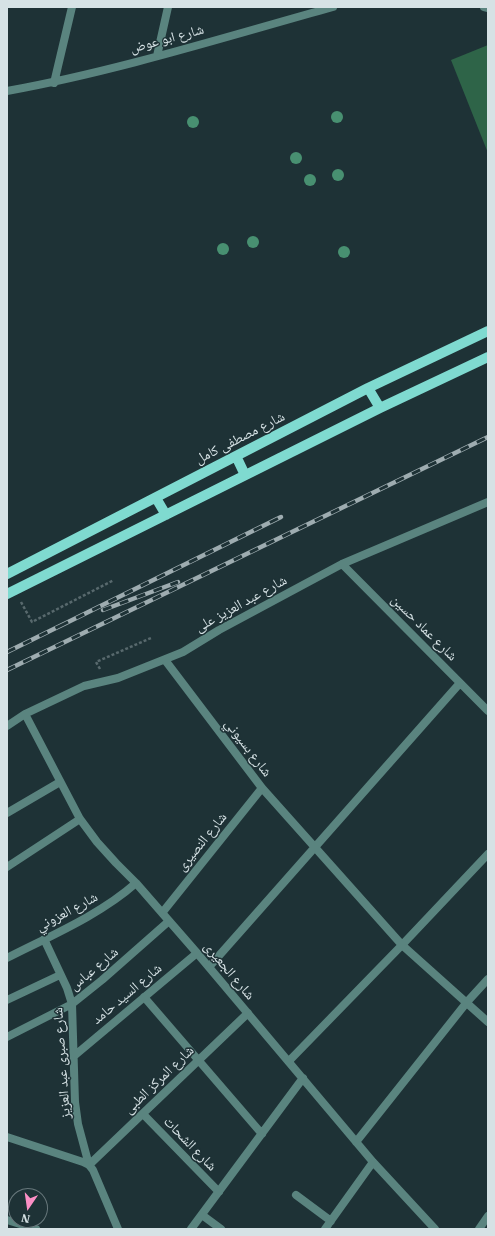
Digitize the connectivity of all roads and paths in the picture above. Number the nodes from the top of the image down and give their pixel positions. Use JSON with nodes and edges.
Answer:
{"nodes":[{"id":1,"x":72,"y":7,"type":"edge"},
{"id":2,"x":168,"y":7,"type":"edge"},
{"id":3,"x":333,"y":7,"type":"edge"},
{"id":4,"x":484,"y":7,"type":"edge"},
{"id":5,"x":488,"y":8,"type":"edge"},
{"id":6,"x":156,"y":56,"type":"junction"},
{"id":7,"x":54,"y":83,"type":"junction"},
{"id":8,"x":7,"y":91,"type":"edge"},
{"id":9,"x":488,"y":331,"type":"edge"},
{"id":10,"x":488,"y":357,"type":"edge"},
{"id":11,"x":368,"y":388,"type":"junction"},
{"id":12,"x":380,"y":408,"type":"junction"},
{"id":13,"x":236,"y":456,"type":"junction"},
{"id":14,"x":245,"y":475,"type":"junction"},
{"id":15,"x":156,"y":498,"type":"junction"},
{"id":16,"x":488,"y":502,"type":"edge"},
{"id":17,"x":166,"y":516,"type":"junction"},
{"id":18,"x":342,"y":564,"type":"junction"},
{"id":19,"x":7,"y":574,"type":"edge"},
{"id":20,"x":114,"y":580,"type":"dead end"},
{"id":21,"x":11,"y":592,"type":"edge"},
{"id":22,"x":150,"y":638,"type":"dead end"},
{"id":23,"x":165,"y":660,"type":"junction"},
{"id":24,"x":96,"y":662,"type":"dead end"},
{"id":25,"x":460,"y":683,"type":"junction"},
{"id":26,"x":488,"y":711,"type":"edge"},
{"id":27,"x":25,"y":714,"type":"junction"},
{"id":28,"x":7,"y":726,"type":"edge"},
{"id":29,"x":60,"y":782,"type":"junction"},
{"id":30,"x":262,"y":788,"type":"junction"},
{"id":31,"x":7,"y":813,"type":"edge"},
{"id":32,"x":80,"y":819,"type":"junction"},
{"id":33,"x":315,"y":848,"type":"junction"},
{"id":34,"x":488,"y":854,"type":"edge"},
{"id":35,"x":7,"y":867,"type":"edge"},
{"id":36,"x":136,"y":883,"type":"junction"},
{"id":37,"x":162,"y":913,"type":"junction"},
{"id":38,"x":169,"y":921,"type":"junction"},
{"id":39,"x":44,"y":939,"type":"junction"},
{"id":40,"x":402,"y":945,"type":"junction"},
{"id":41,"x":197,"y":953,"type":"junction"},
{"id":42,"x":7,"y":958,"type":"edge"},
{"id":43,"x":208,"y":967,"type":"junction"},
{"id":44,"x":60,"y":975,"type":"junction"},
{"id":45,"x":488,"y":979,"type":"edge"},
{"id":46,"x":144,"y":997,"type":"junction"},
{"id":47,"x":7,"y":1000,"type":"edge"},
{"id":48,"x":467,"y":1002,"type":"junction"},
{"id":49,"x":72,"y":1004,"type":"junction"},
{"id":50,"x":248,"y":1013,"type":"junction"},
{"id":51,"x":488,"y":1022,"type":"edge"},
{"id":52,"x":7,"y":1037,"type":"edge"},
{"id":53,"x":74,"y":1056,"type":"junction"},
{"id":54,"x":198,"y":1060,"type":"junction"},
{"id":55,"x":289,"y":1061,"type":"junction"},
{"id":56,"x":303,"y":1078,"type":"junction"},
{"id":57,"x":143,"y":1114,"type":"junction"},
{"id":58,"x":262,"y":1134,"type":"junction"},
{"id":59,"x":7,"y":1137,"type":"edge"},
{"id":60,"x":356,"y":1142,"type":"junction"},
{"id":61,"x":373,"y":1162,"type":"junction"},
{"id":62,"x":89,"y":1165,"type":"junction"},
{"id":63,"x":219,"y":1192,"type":"junction"},
{"id":64,"x":296,"y":1194,"type":"dead end"},
{"id":65,"x":202,"y":1215,"type":"junction"},
{"id":66,"x":488,"y":1216,"type":"edge"},
{"id":67,"x":7,"y":1220,"type":"edge"},
{"id":68,"x":331,"y":1221,"type":"junction"},
{"id":69,"x":33,"y":1229,"type":"edge"},
{"id":70,"x":118,"y":1229,"type":"edge"},
{"id":71,"x":191,"y":1229,"type":"edge"},
{"id":72,"x":221,"y":1229,"type":"edge"},
{"id":73,"x":325,"y":1229,"type":"edge"},
{"id":74,"x":435,"y":1229,"type":"edge"},
{"id":75,"x":479,"y":1229,"type":"edge"}],
"edges":[{"from":1,"to":7,"type":"street"},
{"from":2,"to":6,"type":"street"},
{"from":3,"to":6,"type":"street","name":"شارع ابو عوض"},
{"from":4,"to":5,"type":"street"},
{"from":6,"to":7,"type":"street","name":"شارع ابو عوض"},
{"from":7,"to":8,"type":"street","name":"شارع ابو عوض"},
{"from":9,"to":11,"type":"main road","name":"شارع مصطفى كامل"},
{"from":10,"to":12,"type":"main road"},
{"from":11,"to":12,"type":"main road"},
{"from":11,"to":13,"type":"main road","name":"شارع مصطفى كامل"},
{"from":12,"to":14,"type":"main road"},
{"from":13,"to":14,"type":"main road"},
{"from":13,"to":15,"type":"main road","name":"شارع مصطفى كامل"},
{"from":14,"to":17,"type":"main road"},
{"from":15,"to":17,"type":"main road"},
{"from":15,"to":19,"type":"main road","name":"شارع مصطفى كامل"},
{"from":16,"to":18,"type":"street","name":"شارع عبد العزيز على"},
{"from":17,"to":21,"type":"main road"},
{"from":18,"to":23,"type":"street","name":"شارع عبد العزيز على"},
{"from":18,"to":25,"type":"street","name":"شارع عماد حسين"},
{"from":20,"to":21,"type":"path"},
{"from":22,"to":24,"type":"path"},
{"from":23,"to":27,"type":"street","name":"شارع عبد العزيز على"},
{"from":23,"to":30,"type":"street","name":"شارع بسيوني"},
{"from":25,"to":26,"type":"street","name":"شارع عماد حسين"},
{"from":25,"to":33,"type":"street"},
{"from":27,"to":28,"type":"street","name":"شارع عبد العزيز على"},
{"from":27,"to":29,"type":"street","name":"شارع الجعيرى"},
{"from":29,"to":31,"type":"street"},
{"from":29,"to":32,"type":"street","name":"شارع الجعيرى"},
{"from":30,"to":33,"type":"street","name":"شارع بسيوني"},
{"from":30,"to":37,"type":"street","name":"شارع النصيرى"},
{"from":32,"to":35,"type":"street"},
{"from":32,"to":36,"type":"street","name":"شارع الجعيرى"},
{"from":33,"to":40,"type":"street","name":"شارع بسيوني"},
{"from":33,"to":43,"type":"street"},
{"from":34,"to":40,"type":"street"},
{"from":36,"to":37,"type":"street","name":"شارع الجعيرى"},
{"from":36,"to":39,"type":"street","name":"شارع العزوني"},
{"from":37,"to":38,"type":"street","name":"شارع الجعيرى"},
{"from":38,"to":41,"type":"street","name":"شارع الجعيرى"},
{"from":38,"to":49,"type":"street","name":"شارع عباس"},
{"from":39,"to":42,"type":"street","name":"شارع العزوني"},
{"from":39,"to":44,"type":"street","name":"شارع صبرى عبد العزيز"},
{"from":40,"to":48,"type":"street","name":"شارع بسيوني"},
{"from":40,"to":55,"type":"street"},
{"from":41,"to":43,"type":"street","name":"شارع الجعيرى"},
{"from":41,"to":46,"type":"street","name":"شارع السيد حامد"},
{"from":43,"to":50,"type":"street","name":"شارع الجعيرى"},
{"from":44,"to":47,"type":"street"},
{"from":44,"to":49,"type":"street","name":"شارع صبرى عبد العزيز"},
{"from":45,"to":48,"type":"street"},
{"from":46,"to":53,"type":"street","name":"شارع السيد حامد"},
{"from":46,"to":54,"type":"street"},
{"from":48,"to":51,"type":"street","name":"شارع بسيوني"},
{"from":48,"to":60,"type":"street"},
{"from":49,"to":52,"type":"street","name":"شارع عباس"},
{"from":49,"to":53,"type":"street","name":"شارع صبرى عبد العزيز"},
{"from":50,"to":54,"type":"street","name":"شارع المركز الطبى"},
{"from":50,"to":55,"type":"street","name":"شارع الجعيرى"},
{"from":53,"to":62,"type":"street","name":"شارع صبرى عبد العزيز"},
{"from":54,"to":57,"type":"street","name":"شارع المركز الطبى"},
{"from":54,"to":58,"type":"street"},
{"from":55,"to":56,"type":"street","name":"شارع الجعيرى"},
{"from":56,"to":58,"type":"street"},
{"from":56,"to":60,"type":"street","name":"شارع الجعيرى"},
{"from":57,"to":62,"type":"street","name":"شارع المركز الطبى"},
{"from":57,"to":63,"type":"street","name":"شارع الشحات"},
{"from":58,"to":63,"type":"street"},
{"from":59,"to":62,"type":"street"},
{"from":60,"to":61,"type":"street","name":"شارع الجعيرى"},
{"from":61,"to":68,"type":"street"},
{"from":61,"to":74,"type":"street","name":"شارع الجعيرى"},
{"from":62,"to":70,"type":"street","name":"شارع صبرى عبد العزيز"},
{"from":63,"to":65,"type":"street"},
{"from":64,"to":68,"type":"street"},
{"from":65,"to":71,"type":"street"},
{"from":65,"to":72,"type":"street"},
{"from":66,"to":75,"type":"street"},
{"from":67,"to":69,"type":"street"},
{"from":68,"to":73,"type":"street"}]}
